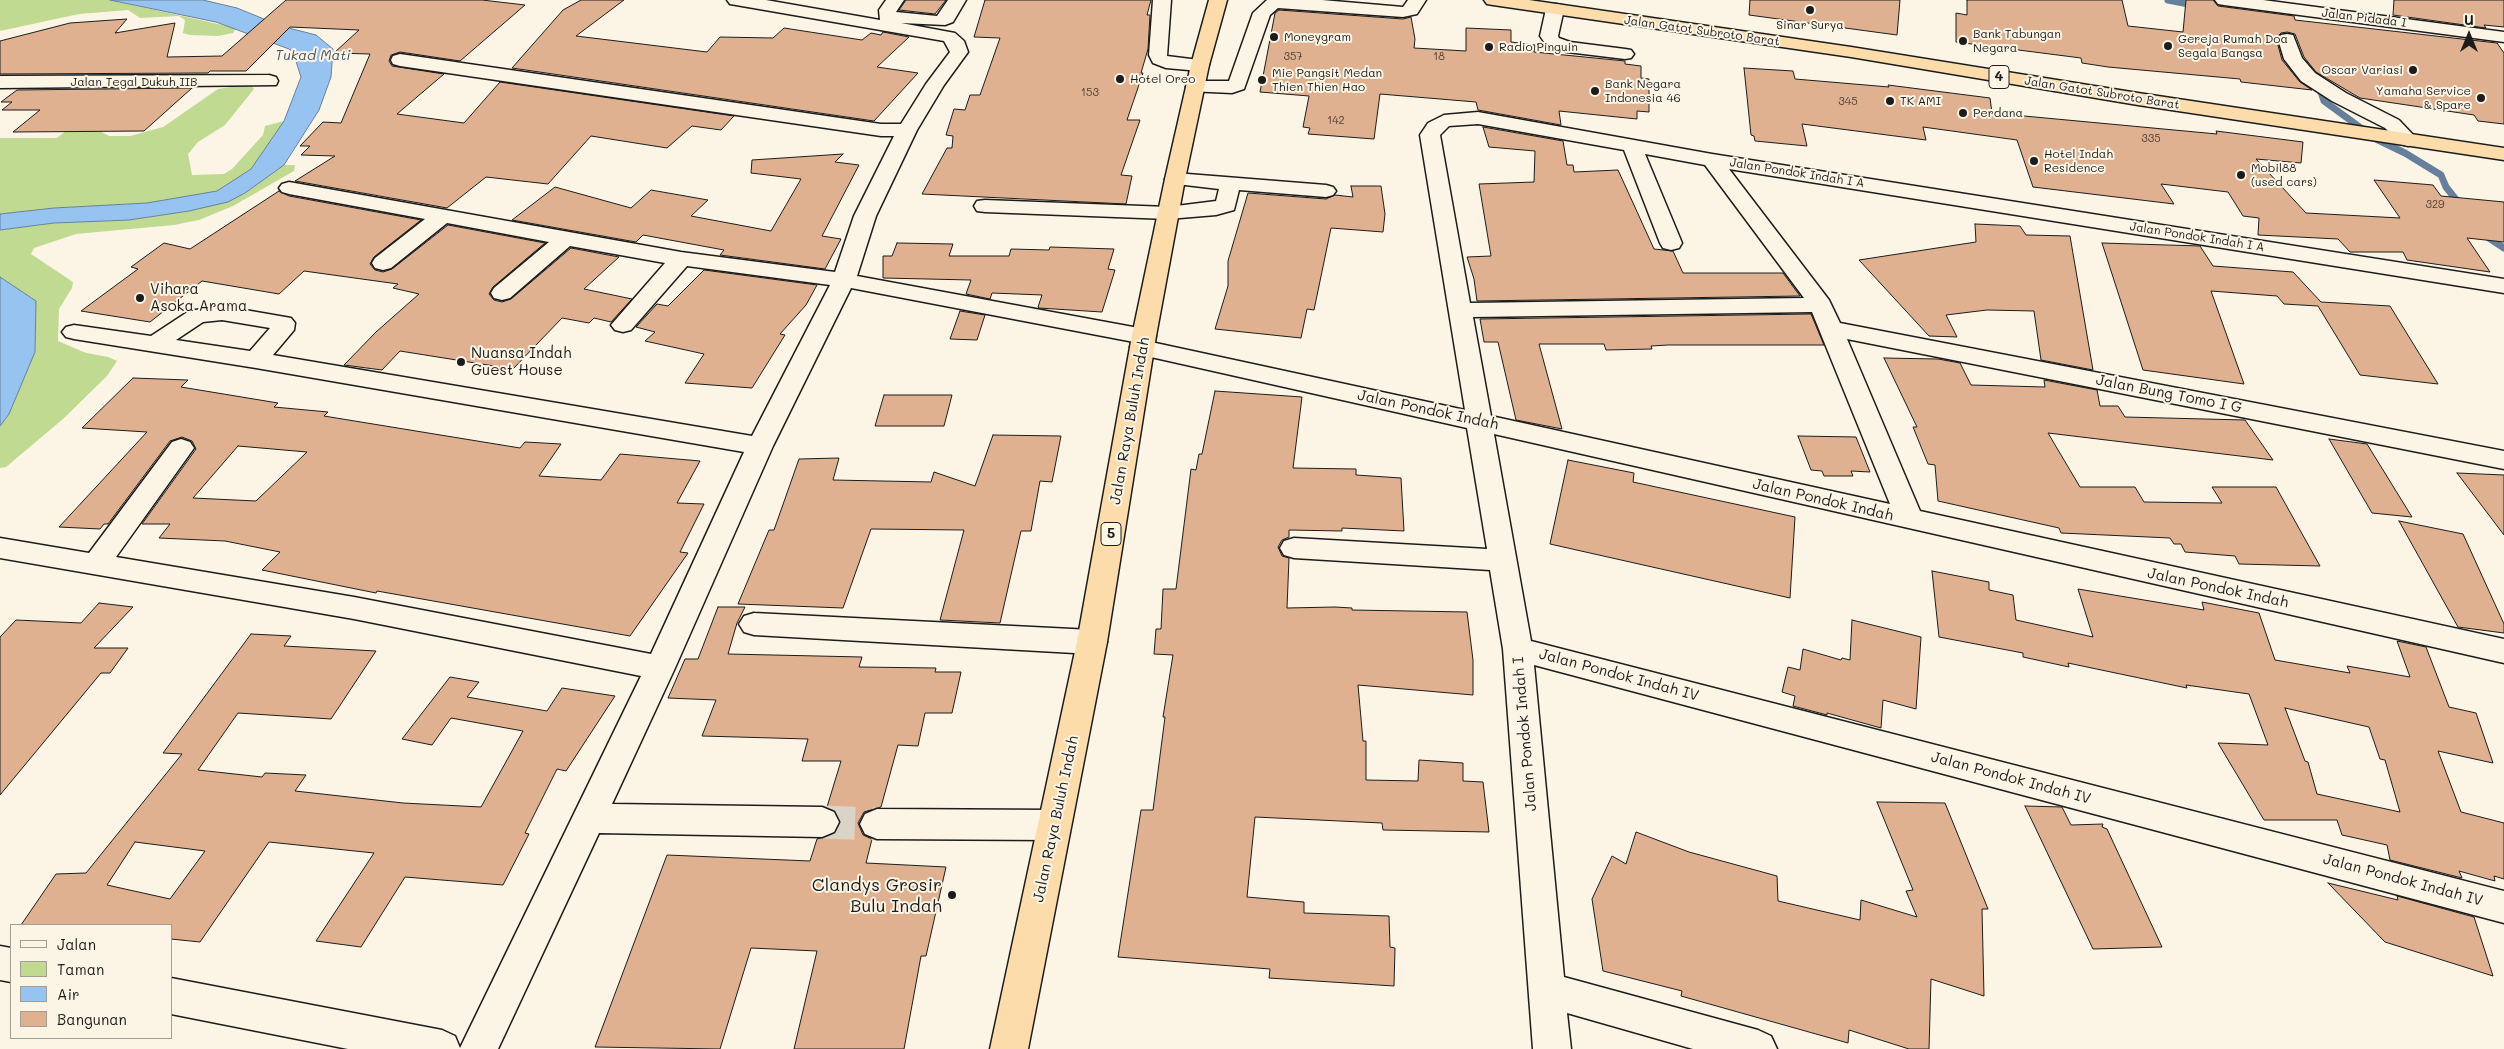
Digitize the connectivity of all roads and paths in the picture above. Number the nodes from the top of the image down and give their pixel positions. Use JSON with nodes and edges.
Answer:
{"nodes":[{"id":1,"x":736,"y":0,"type":"edge"},
{"id":2,"x":895,"y":0,"type":"edge"},
{"id":3,"x":957,"y":0,"type":"edge"},
{"id":4,"x":1162,"y":0,"type":"edge"},
{"id":5,"x":1417,"y":0,"type":"edge"},
{"id":6,"x":1493,"y":0,"type":"edge"},
{"id":7,"x":2224,"y":0,"type":"edge"},
{"id":8,"x":2353,"y":0,"type":"edge"},
{"id":9,"x":1216,"y":6,"type":"edge"},
{"id":10,"x":1555,"y":9,"type":"junction"},
{"id":11,"x":2365,"y":18,"type":"junction"},
{"id":12,"x":2504,"y":37,"type":"edge"},
{"id":13,"x":2287,"y":39,"type":"dead end"},
{"id":14,"x":1625,"y":54,"type":"dead end"},
{"id":15,"x":400,"y":60,"type":"dead end"},
{"id":16,"x":1197,"y":76,"type":"junction"},
{"id":17,"x":268,"y":81,"type":"dead end"},
{"id":18,"x":0,"y":82,"type":"edge"},
{"id":19,"x":907,"y":130,"type":"junction"},
{"id":20,"x":2408,"y":140,"type":"junction"},
{"id":21,"x":1632,"y":146,"type":"junction"},
{"id":22,"x":2504,"y":154,"type":"edge"},
{"id":23,"x":1712,"y":160,"type":"junction"},
{"id":24,"x":1175,"y":179,"type":"junction"},
{"id":25,"x":1230,"y":183,"type":"junction"},
{"id":26,"x":289,"y":188,"type":"dead end"},
{"id":27,"x":1326,"y":191,"type":"dead end"},
{"id":28,"x":985,"y":206,"type":"dead end"},
{"id":29,"x":1168,"y":213,"type":"junction"},
{"id":30,"x":443,"y":216,"type":"junction"},
{"id":31,"x":566,"y":238,"type":"junction"},
{"id":32,"x":1671,"y":243,"type":"dead end"},
{"id":33,"x":681,"y":258,"type":"junction"},
{"id":34,"x":383,"y":263,"type":"dead end"},
{"id":35,"x":844,"y":280,"type":"junction"},
{"id":36,"x":2504,"y":286,"type":"edge"},
{"id":37,"x":502,"y":293,"type":"dead end"},
{"id":38,"x":1822,"y":305,"type":"junction"},
{"id":39,"x":1459,"y":310,"type":"junction"},
{"id":40,"x":623,"y":325,"type":"dead end"},
{"id":41,"x":1833,"y":329,"type":"junction"},
{"id":42,"x":74,"y":332,"type":"dead end"},
{"id":43,"x":1143,"y":341,"type":"junction"},
{"id":44,"x":156,"y":344,"type":"junction"},
{"id":45,"x":256,"y":360,"type":"junction"},
{"id":46,"x":1480,"y":421,"type":"junction"},
{"id":47,"x":760,"y":446,"type":"junction"},
{"id":48,"x":181,"y":448,"type":"dead end"},
{"id":49,"x":2504,"y":460,"type":"edge"},
{"id":50,"x":1910,"y":520,"type":"junction"},
{"id":51,"x":0,"y":548,"type":"edge"},
{"id":52,"x":1294,"y":548,"type":"dead end"},
{"id":53,"x":1503,"y":560,"type":"junction"},
{"id":54,"x":96,"y":564,"type":"junction"},
{"id":55,"x":754,"y":624,"type":"dead end"},
{"id":56,"x":1092,"y":642,"type":"junction"},
{"id":57,"x":1518,"y":649,"type":"junction"},
{"id":58,"x":2504,"y":651,"type":"edge"},
{"id":59,"x":660,"y":668,"type":"junction"},
{"id":60,"x":589,"y":818,"type":"junction"},
{"id":61,"x":822,"y":822,"type":"tunnel mouth"},
{"id":62,"x":876,"y":824,"type":"tunnel mouth"},
{"id":63,"x":1054,"y":826,"type":"junction"},
{"id":64,"x":2504,"y":907,"type":"edge"},
{"id":65,"x":1548,"y":990,"type":"junction"},
{"id":66,"x":172,"y":996,"type":"edge"},
{"id":67,"x":442,"y":1049,"type":"edge"},
{"id":68,"x":479,"y":1049,"type":"edge"},
{"id":69,"x":1009,"y":1049,"type":"edge"},
{"id":70,"x":1552,"y":1049,"type":"edge"},
{"id":71,"x":1758,"y":1049,"type":"edge"}],
"edges":[{"from":1,"to":19,"type":"street"},
{"from":2,"to":3,"type":"street"},
{"from":4,"to":16,"type":"street"},
{"from":5,"to":16,"type":"street"},
{"from":6,"to":10,"type":"highway","name":"Jalan Gatot Subroto Barat","number":"4"},
{"from":7,"to":11,"type":"street","name":"Jalan Pidada I"},
{"from":8,"to":11,"type":"street"},
{"from":9,"to":16,"type":"highway","name":"Jalan Raya Buluh Indah","number":"5"},
{"from":10,"to":14,"type":"street"},
{"from":10,"to":20,"type":"highway","name":"Jalan Gatot Subroto Barat","number":"4"},
{"from":11,"to":12,"type":"street","name":"Jalan Pidada I"},
{"from":13,"to":20,"type":"street"},
{"from":15,"to":19,"type":"street"},
{"from":16,"to":24,"type":"highway","name":"Jalan Raya Buluh Indah","number":"5"},
{"from":17,"to":18,"type":"street","name":"Jalan Tegal Dukuh IIB"},
{"from":19,"to":35,"type":"street"},
{"from":20,"to":22,"type":"highway","name":"Jalan Gatot Subroto Barat","number":"4"},
{"from":21,"to":23,"type":"street","name":"Jalan Pondok Indah I A"},
{"from":21,"to":32,"type":"street"},
{"from":21,"to":39,"type":"street","name":"Jalan Pondok Indah I A"},
{"from":23,"to":36,"type":"street","name":"Jalan Pondok Indah I A"},
{"from":23,"to":38,"type":"street"},
{"from":24,"to":25,"type":"street"},
{"from":24,"to":29,"type":"highway","name":"Jalan Raya Buluh Indah","number":"5"},
{"from":25,"to":27,"type":"street"},
{"from":25,"to":29,"type":"street"},
{"from":26,"to":30,"type":"street","name":"Jalan Pondok Indah"},
{"from":28,"to":29,"type":"street"},
{"from":29,"to":43,"type":"highway","name":"Jalan Raya Buluh Indah","number":"5"},
{"from":30,"to":31,"type":"street","name":"Jalan Pondok Indah"},
{"from":30,"to":34,"type":"street"},
{"from":31,"to":33,"type":"street","name":"Jalan Pondok Indah"},
{"from":31,"to":37,"type":"street"},
{"from":33,"to":35,"type":"street","name":"Jalan Pondok Indah"},
{"from":33,"to":40,"type":"street"},
{"from":35,"to":43,"type":"street","name":"Jalan Pondok Indah"},
{"from":35,"to":47,"type":"street"},
{"from":38,"to":39,"type":"street"},
{"from":38,"to":41,"type":"street"},
{"from":39,"to":46,"type":"street","name":"Jalan Pondok Indah I A"},
{"from":41,"to":49,"type":"street","name":"Jalan Bung Tomo I G"},
{"from":41,"to":50,"type":"street"},
{"from":42,"to":44,"type":"street"},
{"from":43,"to":46,"type":"street","name":"Jalan Pondok Indah"},
{"from":43,"to":56,"type":"highway","name":"Jalan Raya Buluh Indah","number":"5"},
{"from":44,"to":45,"type":"street"},
{"from":44,"to":45,"type":"street"},
{"from":45,"to":47,"type":"street"},
{"from":46,"to":50,"type":"street","name":"Jalan Pondok Indah"},
{"from":46,"to":53,"type":"street","name":"Jalan Pondok Indah I"},
{"from":47,"to":59,"type":"street"},
{"from":48,"to":54,"type":"street"},
{"from":50,"to":58,"type":"street","name":"Jalan Pondok Indah"},
{"from":51,"to":54,"type":"street"},
{"from":52,"to":53,"type":"street"},
{"from":53,"to":57,"type":"street","name":"Jalan Pondok Indah I"},
{"from":54,"to":59,"type":"street"},
{"from":55,"to":56,"type":"street"},
{"from":56,"to":63,"type":"highway","name":"Jalan Raya Buluh Indah","number":"5"},
{"from":57,"to":64,"type":"street","name":"Jalan Pondok Indah IV"},
{"from":57,"to":65,"type":"street","name":"Jalan Pondok Indah I"},
{"from":59,"to":60,"type":"street"},
{"from":60,"to":61,"type":"street"},
{"from":60,"to":68,"type":"street"},
{"from":62,"to":63,"type":"street"},
{"from":63,"to":69,"type":"highway","name":"Jalan Raya Buluh Indah","number":"5"},
{"from":65,"to":70,"type":"street","name":"Jalan Pondok Indah I"},
{"from":65,"to":71,"type":"street"},
{"from":66,"to":67,"type":"street"}]}
